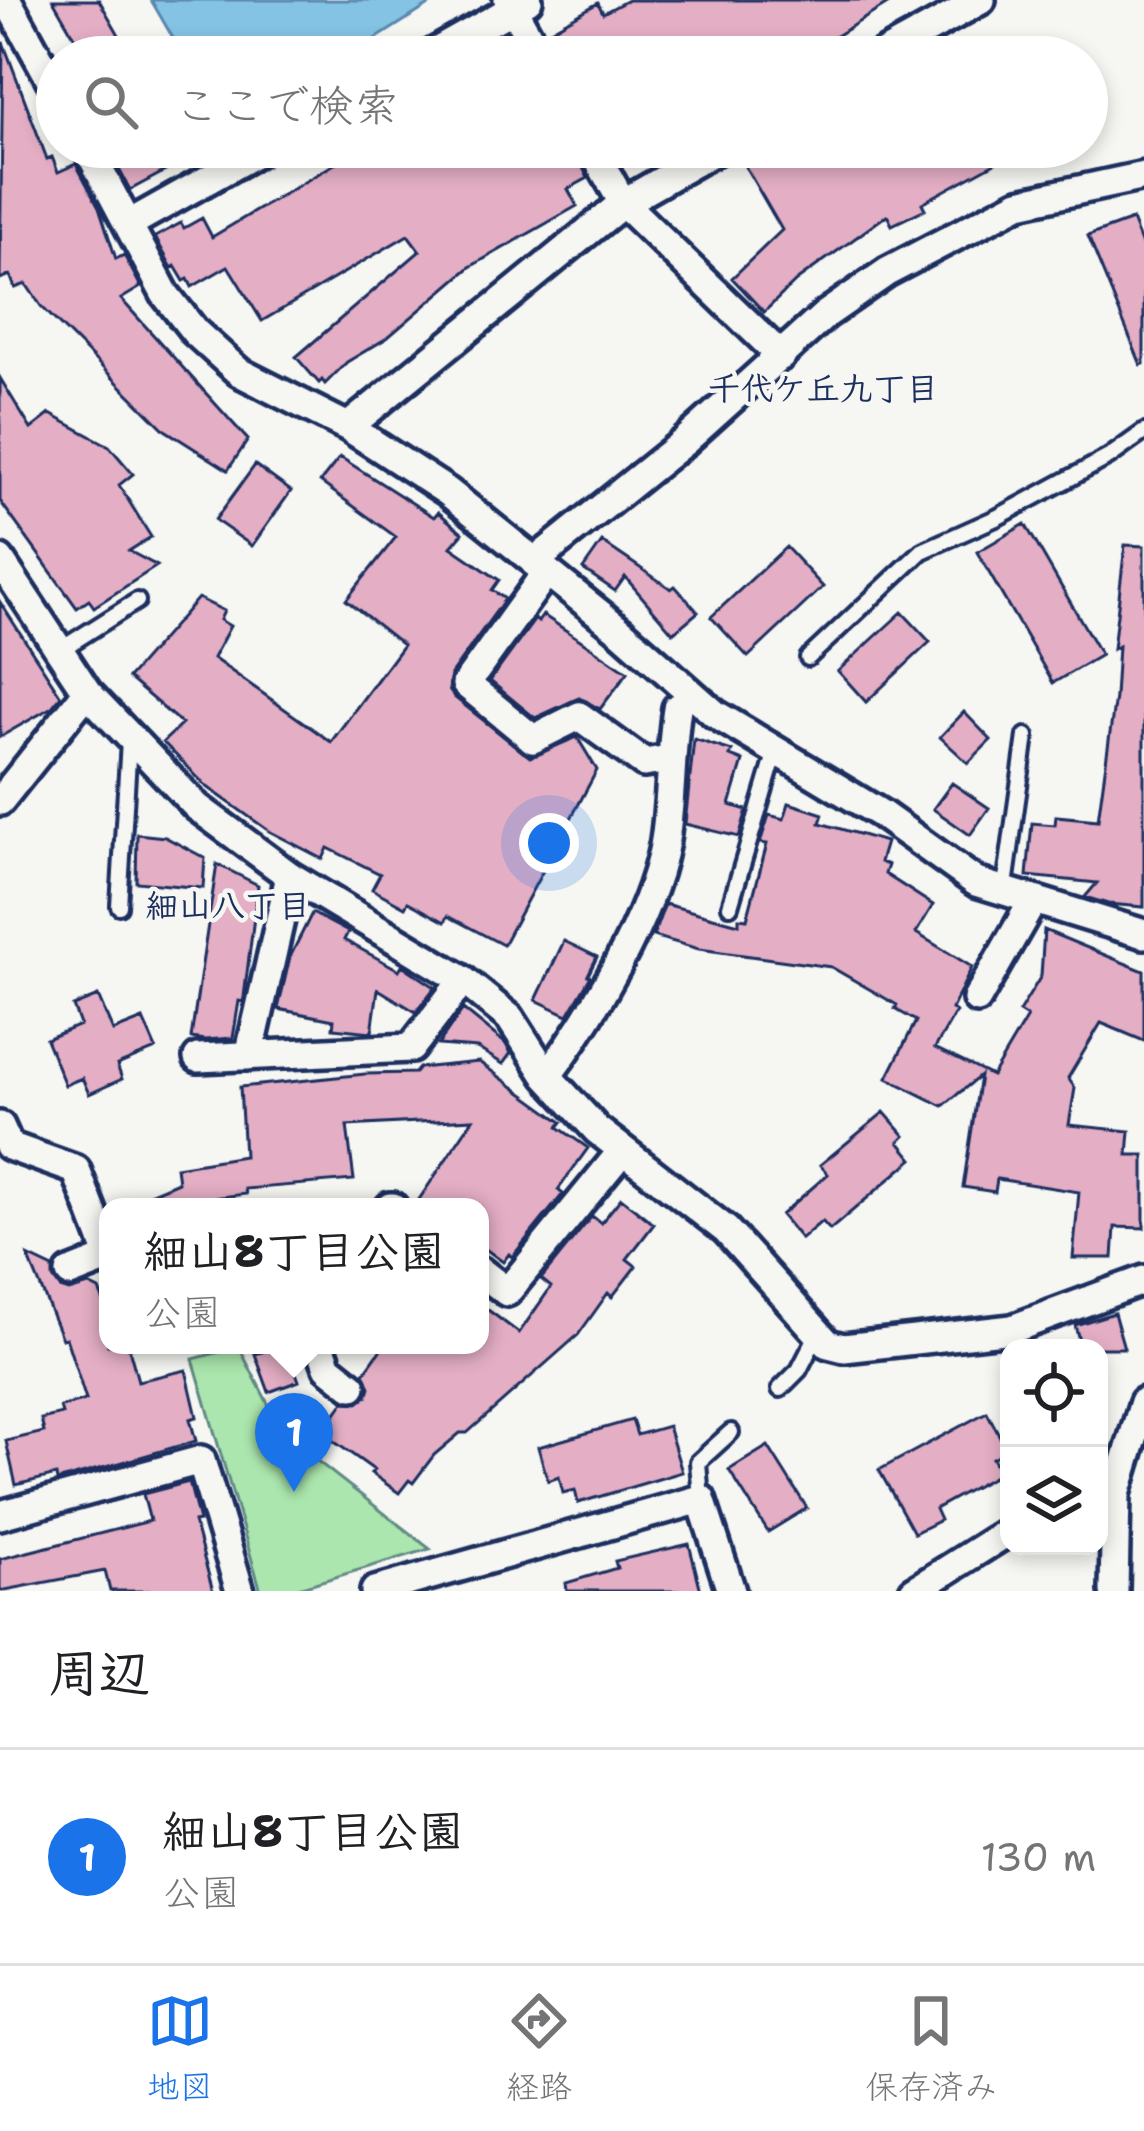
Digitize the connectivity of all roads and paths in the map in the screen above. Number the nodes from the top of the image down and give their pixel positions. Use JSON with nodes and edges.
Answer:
{"nodes":[{"id":1,"x":7,"y":0,"type":"edge"},
{"id":2,"x":981,"y":0,"type":"edge"},
{"id":3,"x":516,"y":3,"type":"edge"},
{"id":4,"x":462,"y":36,"type":"edge"},
{"id":5,"x":531,"y":36,"type":"edge"},
{"id":6,"x":916,"y":36,"type":"edge"},
{"id":7,"x":36,"y":53,"type":"edge"},
{"id":8,"x":98,"y":168,"type":"edge"},
{"id":9,"x":229,"y":168,"type":"edge"},
{"id":10,"x":603,"y":168,"type":"edge"},
{"id":11,"x":684,"y":168,"type":"edge"},
{"id":12,"x":1144,"y":176,"type":"edge"},
{"id":13,"x":623,"y":203,"type":"junction"},
{"id":14,"x":129,"y":224,"type":"junction"},
{"id":15,"x":782,"y":356,"type":"junction"},
{"id":16,"x":348,"y":427,"type":"junction"},
{"id":17,"x":1144,"y":432,"type":"edge"},
{"id":18,"x":0,"y":560,"type":"edge"},
{"id":19,"x":540,"y":568,"type":"junction"},
{"id":20,"x":137,"y":601,"type":"dead end"},
{"id":21,"x":60,"y":650,"type":"junction"},
{"id":22,"x":808,"y":658,"type":"dead end"},
{"id":23,"x":88,"y":692,"type":"junction"},
{"id":24,"x":676,"y":707,"type":"dead end"},
{"id":25,"x":129,"y":736,"type":"junction"},
{"id":26,"x":1026,"y":736,"type":"dead end"},
{"id":27,"x":776,"y":751,"type":"junction"},
{"id":28,"x":669,"y":759,"type":"junction"},
{"id":29,"x":0,"y":801,"type":"edge"},
{"id":30,"x":290,"y":877,"type":"junction"},
{"id":31,"x":1004,"y":893,"type":"junction"},
{"id":32,"x":1034,"y":901,"type":"junction"},
{"id":33,"x":730,"y":905,"type":"dead end"},
{"id":34,"x":119,"y":907,"type":"dead end"},
{"id":35,"x":1144,"y":934,"type":"edge"},
{"id":36,"x":463,"y":980,"type":"junction"},
{"id":37,"x":977,"y":999,"type":"dead end"},
{"id":38,"x":249,"y":1056,"type":"junction"},
{"id":39,"x":198,"y":1058,"type":"dead end"},
{"id":40,"x":547,"y":1076,"type":"junction"},
{"id":41,"x":0,"y":1126,"type":"edge"},
{"id":42,"x":622,"y":1151,"type":"junction"},
{"id":43,"x":99,"y":1232,"type":"edge"},
{"id":44,"x":99,"y":1260,"type":"edge"},
{"id":45,"x":70,"y":1274,"type":"dead end"},
{"id":46,"x":489,"y":1278,"type":"edge"},
{"id":47,"x":1144,"y":1280,"type":"edge"},
{"id":48,"x":817,"y":1335,"type":"junction"},
{"id":49,"x":323,"y":1354,"type":"edge"},
{"id":50,"x":352,"y":1386,"type":"dead end"},
{"id":51,"x":779,"y":1389,"type":"dead end"},
{"id":52,"x":1144,"y":1402,"type":"edge"},
{"id":53,"x":731,"y":1432,"type":"dead end"},
{"id":54,"x":1108,"y":1494,"type":"edge"},
{"id":55,"x":700,"y":1498,"type":"junction"},
{"id":56,"x":1108,"y":1510,"type":"edge"},
{"id":57,"x":0,"y":1515,"type":"edge"},
{"id":58,"x":1000,"y":1537,"type":"edge"},
{"id":59,"x":240,"y":1591,"type":"edge"},
{"id":60,"x":375,"y":1591,"type":"edge"},
{"id":61,"x":731,"y":1591,"type":"edge"},
{"id":62,"x":914,"y":1591,"type":"edge"},
{"id":63,"x":1114,"y":1591,"type":"edge"}],
"edges":[{"from":1,"to":7,"type":"street"},
{"from":2,"to":6,"type":"street"},
{"from":3,"to":4,"type":"street"},
{"from":3,"to":5,"type":"street"},
{"from":8,"to":14,"type":"street"},
{"from":9,"to":14,"type":"street"},
{"from":10,"to":13,"type":"street"},
{"from":11,"to":13,"type":"street"},
{"from":12,"to":15,"type":"street"},
{"from":13,"to":15,"type":"street"},
{"from":13,"to":16,"type":"street"},
{"from":14,"to":16,"type":"street"},
{"from":15,"to":19,"type":"street"},
{"from":16,"to":19,"type":"street"},
{"from":17,"to":22,"type":"lane"},
{"from":18,"to":21,"type":"street"},
{"from":19,"to":27,"type":"street"},
{"from":19,"to":28,"type":"street"},
{"from":20,"to":21,"type":"lane"},
{"from":21,"to":23,"type":"street"},
{"from":23,"to":25,"type":"street"},
{"from":23,"to":29,"type":"street"},
{"from":24,"to":28,"type":"street"},
{"from":25,"to":30,"type":"street"},
{"from":25,"to":34,"type":"lane"},
{"from":26,"to":31,"type":"lane"},
{"from":27,"to":31,"type":"street"},
{"from":27,"to":33,"type":"lane"},
{"from":28,"to":40,"type":"street"},
{"from":30,"to":36,"type":"street"},
{"from":30,"to":38,"type":"street"},
{"from":31,"to":32,"type":"street"},
{"from":32,"to":35,"type":"street"},
{"from":32,"to":37,"type":"street"},
{"from":36,"to":38,"type":"street"},
{"from":36,"to":40,"type":"street"},
{"from":38,"to":39,"type":"street"},
{"from":40,"to":42,"type":"street"},
{"from":41,"to":43,"type":"street"},
{"from":42,"to":46,"type":"street"},
{"from":42,"to":48,"type":"street"},
{"from":44,"to":45,"type":"street"},
{"from":47,"to":48,"type":"street"},
{"from":48,"to":51,"type":"lane"},
{"from":49,"to":50,"type":"street"},
{"from":52,"to":54,"type":"street"},
{"from":53,"to":55,"type":"lane"},
{"from":55,"to":60,"type":"street"},
{"from":55,"to":61,"type":"street"},
{"from":56,"to":63,"type":"street"},
{"from":57,"to":59,"type":"street"},
{"from":58,"to":62,"type":"street"}]}
